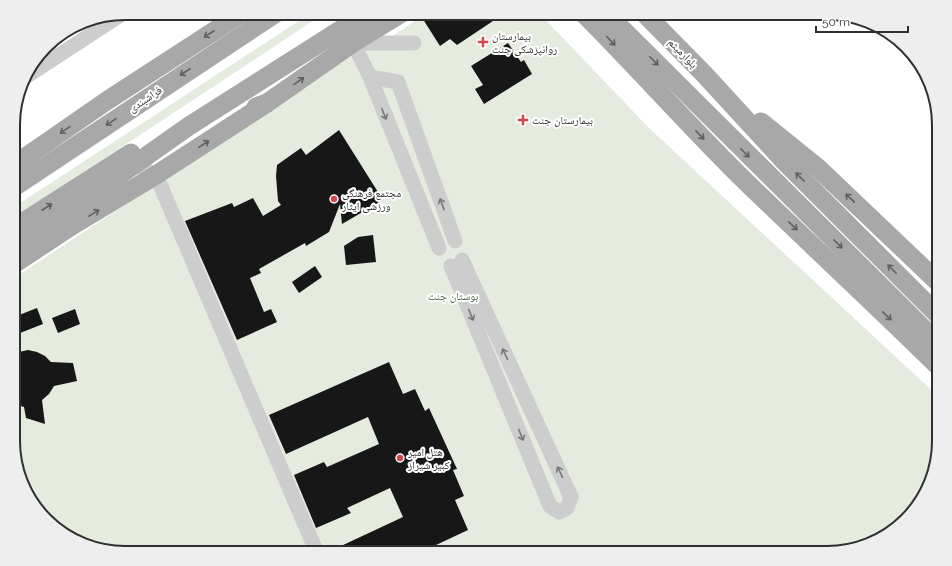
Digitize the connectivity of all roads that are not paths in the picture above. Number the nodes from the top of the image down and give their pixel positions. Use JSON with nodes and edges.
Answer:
{"nodes":[{"id":1,"x":249,"y":20,"type":"edge"},
{"id":2,"x":250,"y":20,"type":"edge"},
{"id":3,"x":338,"y":20,"type":"edge"},
{"id":4,"x":356,"y":20,"type":"edge"},
{"id":5,"x":391,"y":20,"type":"edge"},
{"id":6,"x":590,"y":20,"type":"edge"},
{"id":7,"x":613,"y":20,"type":"edge"},
{"id":8,"x":651,"y":20,"type":"edge"},
{"id":9,"x":111,"y":21,"type":"edge"},
{"id":10,"x":353,"y":43,"type":"junction"},
{"id":11,"x":414,"y":43,"type":"dead end"},
{"id":12,"x":36,"y":70,"type":"edge"},
{"id":13,"x":705,"y":75,"type":"junction"},
{"id":14,"x":370,"y":77,"type":"junction"},
{"id":15,"x":108,"y":100,"type":"junction"},
{"id":16,"x":143,"y":100,"type":"junction"},
{"id":17,"x":267,"y":103,"type":"junction"},
{"id":18,"x":189,"y":126,"type":"junction"},
{"id":19,"x":20,"y":161,"type":"edge"},
{"id":20,"x":136,"y":165,"type":"junction"},
{"id":21,"x":156,"y":175,"type":"junction"},
{"id":22,"x":20,"y":182,"type":"edge"},
{"id":23,"x":20,"y":224,"type":"edge"},
{"id":24,"x":20,"y":239,"type":"edge"},
{"id":25,"x":455,"y":241,"type":"junction"},
{"id":26,"x":439,"y":248,"type":"junction"},
{"id":27,"x":20,"y":260,"type":"edge"},
{"id":28,"x":456,"y":263,"type":"junction"},
{"id":29,"x":932,"y":276,"type":"edge"},
{"id":30,"x":932,"y":309,"type":"edge"},
{"id":31,"x":932,"y":337,"type":"edge"},
{"id":32,"x":932,"y":360,"type":"edge"},
{"id":33,"x":314,"y":546,"type":"edge"}],
"edges":[{"from":1,"to":15,"type":"main road","name":"فراشبندی","one_way":true},
{"from":2,"to":16,"type":"main road","name":"فراشبندی","one_way":true},
{"from":23,"to":3,"type":"main road","one_way":true},
{"from":4,"to":18,"type":"main road"},
{"from":5,"to":10,"type":"main road"},
{"from":6,"to":32,"type":"main road","one_way":true},
{"from":7,"to":31,"type":"main road","one_way":true},
{"from":8,"to":13,"type":"main road","name":"بلوارمیثم"},
{"from":9,"to":12,"type":"street"},
{"from":10,"to":11,"type":"street"},
{"from":10,"to":14,"type":"street"},
{"from":17,"to":10,"type":"main road","one_way":true},
{"from":29,"to":13,"type":"main road","one_way":true},
{"from":30,"to":13,"type":"main road","one_way":true},
{"from":25,"to":14,"type":"street","one_way":true},
{"from":14,"to":26,"type":"street","one_way":true},
{"from":15,"to":16,"type":"main road"},
{"from":15,"to":19,"type":"main road","name":"فراشبندی","one_way":true},
{"from":16,"to":22,"type":"main road","name":"فراشبندی","one_way":true},
{"from":17,"to":18,"type":"main road"},
{"from":21,"to":17,"type":"main road","one_way":true},
{"from":18,"to":20,"type":"main road"},
{"from":20,"to":21,"type":"street"},
{"from":20,"to":24,"type":"main road"},
{"from":27,"to":21,"type":"main road","one_way":true},
{"from":21,"to":33,"type":"street"},
{"from":25,"to":26,"type":"street"},
{"from":25,"to":28,"type":"street"},
{"from":26,"to":28,"type":"street"},
{"from":28,"to":28,"type":"street","one_way":true}]}
